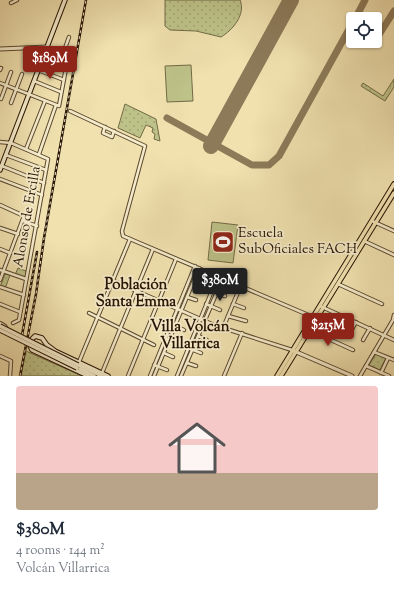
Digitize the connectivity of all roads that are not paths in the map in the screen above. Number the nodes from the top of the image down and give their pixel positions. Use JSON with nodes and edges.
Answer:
{"nodes":[{"id":1,"x":16,"y":0,"type":"edge"},
{"id":2,"x":65,"y":0,"type":"edge"},
{"id":3,"x":11,"y":3,"type":"dead end"},
{"id":4,"x":69,"y":37,"type":"dead end"},
{"id":5,"x":47,"y":47,"type":"junction"},
{"id":6,"x":0,"y":49,"type":"edge"},
{"id":7,"x":42,"y":59,"type":"junction"},
{"id":8,"x":59,"y":65,"type":"junction"},
{"id":9,"x":38,"y":70,"type":"junction"},
{"id":10,"x":11,"y":72,"type":"dead end"},
{"id":11,"x":22,"y":74,"type":"dead end"},
{"id":12,"x":64,"y":80,"type":"junction"},
{"id":13,"x":34,"y":81,"type":"junction"},
{"id":14,"x":0,"y":83,"type":"edge"},
{"id":15,"x":6,"y":86,"type":"junction"},
{"id":16,"x":16,"y":90,"type":"junction"},
{"id":17,"x":61,"y":92,"type":"junction"},
{"id":18,"x":29,"y":94,"type":"junction"},
{"id":19,"x":1,"y":99,"type":"dead end"},
{"id":20,"x":45,"y":101,"type":"junction"},
{"id":21,"x":11,"y":103,"type":"dead end"},
{"id":22,"x":57,"y":106,"type":"junction"},
{"id":23,"x":70,"y":111,"type":"dead end"},
{"id":24,"x":105,"y":127,"type":"junction"},
{"id":25,"x":114,"y":131,"type":"junction"},
{"id":26,"x":0,"y":142,"type":"edge"},
{"id":27,"x":11,"y":143,"type":"junction"},
{"id":28,"x":26,"y":149,"type":"junction"},
{"id":29,"x":39,"y":154,"type":"junction"},
{"id":30,"x":6,"y":155,"type":"junction"},
{"id":31,"x":1,"y":168,"type":"edge"},
{"id":32,"x":46,"y":170,"type":"junction"},
{"id":33,"x":0,"y":179,"type":"edge"},
{"id":34,"x":44,"y":183,"type":"junction"},
{"id":35,"x":394,"y":184,"type":"edge"},
{"id":36,"x":394,"y":193,"type":"edge"},
{"id":37,"x":42,"y":195,"type":"junction"},
{"id":38,"x":0,"y":205,"type":"edge"},
{"id":39,"x":23,"y":221,"type":"junction"},
{"id":40,"x":374,"y":222,"type":"junction"},
{"id":41,"x":36,"y":226,"type":"junction"},
{"id":42,"x":0,"y":228,"type":"edge"},
{"id":43,"x":394,"y":231,"type":"edge"},
{"id":44,"x":18,"y":234,"type":"junction"},
{"id":45,"x":130,"y":239,"type":"junction"},
{"id":46,"x":362,"y":240,"type":"junction"},
{"id":47,"x":0,"y":249,"type":"edge"},
{"id":48,"x":153,"y":249,"type":"junction"},
{"id":49,"x":10,"y":253,"type":"junction"},
{"id":50,"x":394,"y":255,"type":"edge"},
{"id":51,"x":176,"y":259,"type":"junction"},
{"id":52,"x":195,"y":266,"type":"junction"},
{"id":53,"x":199,"y":268,"type":"junction"},
{"id":54,"x":2,"y":271,"type":"edge"},
{"id":55,"x":218,"y":276,"type":"junction"},
{"id":56,"x":107,"y":278,"type":"dead end"},
{"id":57,"x":223,"y":278,"type":"junction"},
{"id":58,"x":0,"y":280,"type":"edge"},
{"id":59,"x":26,"y":280,"type":"junction"},
{"id":60,"x":113,"y":281,"type":"junction"},
{"id":61,"x":193,"y":283,"type":"junction"},
{"id":62,"x":337,"y":284,"type":"junction"},
{"id":63,"x":241,"y":285,"type":"junction"},
{"id":64,"x":0,"y":286,"type":"edge"},
{"id":65,"x":201,"y":287,"type":"dead end"},
{"id":66,"x":136,"y":291,"type":"junction"},
{"id":67,"x":216,"y":293,"type":"junction"},
{"id":68,"x":24,"y":295,"type":"junction"},
{"id":69,"x":225,"y":296,"type":"dead end"},
{"id":70,"x":187,"y":297,"type":"junction"},
{"id":71,"x":196,"y":300,"type":"dead end"},
{"id":72,"x":158,"y":302,"type":"junction"},
{"id":73,"x":0,"y":304,"type":"edge"},
{"id":74,"x":206,"y":304,"type":"junction"},
{"id":75,"x":234,"y":304,"type":"junction"},
{"id":76,"x":382,"y":304,"type":"dead end"},
{"id":77,"x":211,"y":306,"type":"junction"},
{"id":78,"x":321,"y":307,"type":"junction"},
{"id":79,"x":244,"y":308,"type":"dead end"},
{"id":80,"x":177,"y":310,"type":"junction"},
{"id":81,"x":220,"y":310,"type":"dead end"},
{"id":82,"x":20,"y":312,"type":"junction"},
{"id":83,"x":181,"y":312,"type":"junction"},
{"id":84,"x":88,"y":313,"type":"dead end"},
{"id":85,"x":394,"y":315,"type":"edge"},
{"id":86,"x":229,"y":316,"type":"junction"},
{"id":87,"x":342,"y":316,"type":"junction"},
{"id":88,"x":313,"y":317,"type":"junction"},
{"id":89,"x":97,"y":318,"type":"junction"},
{"id":90,"x":200,"y":319,"type":"junction"},
{"id":91,"x":394,"y":320,"type":"edge"},
{"id":92,"x":204,"y":321,"type":"junction"},
{"id":93,"x":246,"y":321,"type":"dead end"},
{"id":94,"x":356,"y":322,"type":"junction"},
{"id":95,"x":0,"y":323,"type":"edge"},
{"id":96,"x":13,"y":323,"type":"dead end"},
{"id":97,"x":0,"y":326,"type":"edge"},
{"id":98,"x":175,"y":326,"type":"junction"},
{"id":99,"x":335,"y":327,"type":"dead end"},
{"id":100,"x":120,"y":328,"type":"junction"},
{"id":101,"x":223,"y":328,"type":"junction"},
{"id":102,"x":370,"y":328,"type":"junction"},
{"id":103,"x":184,"y":330,"type":"dead end"},
{"id":104,"x":309,"y":330,"type":"junction"},
{"id":105,"x":0,"y":331,"type":"edge"},
{"id":106,"x":3,"y":333,"type":"junction"},
{"id":107,"x":242,"y":333,"type":"junction"},
{"id":108,"x":349,"y":334,"type":"dead end"},
{"id":109,"x":384,"y":335,"type":"junction"},
{"id":110,"x":198,"y":336,"type":"junction"},
{"id":111,"x":11,"y":337,"type":"dead end"},
{"id":112,"x":165,"y":338,"type":"junction"},
{"id":113,"x":143,"y":339,"type":"junction"},
{"id":114,"x":169,"y":340,"type":"junction"},
{"id":115,"x":207,"y":340,"type":"dead end"},
{"id":116,"x":363,"y":340,"type":"dead end"},
{"id":117,"x":394,"y":340,"type":"edge"},
{"id":118,"x":178,"y":343,"type":"dead end"},
{"id":119,"x":154,"y":345,"type":"dead end"},
{"id":120,"x":188,"y":348,"type":"junction"},
{"id":121,"x":192,"y":350,"type":"junction"},
{"id":122,"x":352,"y":350,"type":"dead end"},
{"id":123,"x":294,"y":351,"type":"junction"},
{"id":124,"x":374,"y":352,"type":"junction"},
{"id":125,"x":164,"y":353,"type":"junction"},
{"id":126,"x":201,"y":353,"type":"dead end"},
{"id":127,"x":0,"y":356,"type":"edge"},
{"id":128,"x":173,"y":357,"type":"dead end"},
{"id":129,"x":388,"y":358,"type":"junction"},
{"id":130,"x":394,"y":360,"type":"edge"},
{"id":131,"x":187,"y":363,"type":"junction"},
{"id":132,"x":78,"y":365,"type":"junction"},
{"id":133,"x":154,"y":365,"type":"junction"},
{"id":134,"x":158,"y":366,"type":"junction"},
{"id":135,"x":196,"y":366,"type":"dead end"},
{"id":136,"x":366,"y":366,"type":"junction"},
{"id":137,"x":167,"y":370,"type":"dead end"},
{"id":138,"x":381,"y":373,"type":"junction"},
{"id":139,"x":102,"y":374,"type":"edge"},
{"id":140,"x":177,"y":375,"type":"edge"},
{"id":141,"x":10,"y":376,"type":"edge"},
{"id":142,"x":88,"y":376,"type":"edge"},
{"id":143,"x":94,"y":376,"type":"edge"},
{"id":144,"x":108,"y":376,"type":"edge"},
{"id":145,"x":128,"y":376,"type":"edge"},
{"id":146,"x":150,"y":376,"type":"edge"},
{"id":147,"x":154,"y":376,"type":"edge"},
{"id":148,"x":182,"y":376,"type":"edge"},
{"id":149,"x":224,"y":376,"type":"edge"},
{"id":150,"x":277,"y":376,"type":"edge"},
{"id":151,"x":281,"y":376,"type":"edge"},
{"id":152,"x":352,"y":376,"type":"edge"},
{"id":153,"x":360,"y":376,"type":"edge"},
{"id":154,"x":389,"y":376,"type":"edge"}],
"edges":[{"from":1,"to":3,"type":"street"},
{"from":2,"to":5,"type":"main road"},
{"from":4,"to":8,"type":"street"},
{"from":5,"to":6,"type":"street"},
{"from":5,"to":7,"type":"main road"},
{"from":7,"to":8,"type":"street"},
{"from":7,"to":9,"type":"main road"},
{"from":8,"to":12,"type":"street"},
{"from":9,"to":12,"type":"street"},
{"from":9,"to":13,"type":"main road"},
{"from":10,"to":15,"type":"street"},
{"from":11,"to":16,"type":"street"},
{"from":12,"to":17,"type":"street"},
{"from":13,"to":17,"type":"street"},
{"from":13,"to":18,"type":"main road"},
{"from":14,"to":15,"type":"street"},
{"from":15,"to":16,"type":"street"},
{"from":15,"to":19,"type":"street"},
{"from":16,"to":18,"type":"street"},
{"from":16,"to":21,"type":"street"},
{"from":17,"to":22,"type":"street"},
{"from":18,"to":20,"type":"street"},
{"from":18,"to":27,"type":"main road"},
{"from":20,"to":22,"type":"street"},
{"from":20,"to":28,"type":"street"},
{"from":22,"to":29,"type":"street"},
{"from":23,"to":24,"type":"street"},
{"from":24,"to":25,"type":"street"},
{"from":24,"to":25,"type":"street"},
{"from":25,"to":45,"type":"street"},
{"from":26,"to":27,"type":"street"},
{"from":27,"to":28,"type":"street"},
{"from":27,"to":30,"type":"main road"},
{"from":28,"to":29,"type":"street"},
{"from":29,"to":32,"type":"street","name":"Alonso de Ercilla"},
{"from":30,"to":31,"type":"main road"},
{"from":30,"to":32,"type":"street"},
{"from":31,"to":34,"type":"street"},
{"from":32,"to":34,"type":"street","name":"Alonso de Ercilla"},
{"from":33,"to":37,"type":"street"},
{"from":34,"to":37,"type":"street","name":"Alonso de Ercilla"},
{"from":35,"to":40,"type":"main road"},
{"from":36,"to":40,"type":"main road"},
{"from":37,"to":41,"type":"street","name":"Alonso de Ercilla"},
{"from":38,"to":39,"type":"street"},
{"from":39,"to":41,"type":"street"},
{"from":39,"to":44,"type":"street"},
{"from":40,"to":43,"type":"street"},
{"from":40,"to":46,"type":"main road"},
{"from":41,"to":59,"type":"street","name":"Alonso de Ercilla"},
{"from":42,"to":44,"type":"street"},
{"from":44,"to":49,"type":"street"},
{"from":45,"to":48,"type":"street"},
{"from":45,"to":60,"type":"street"},
{"from":46,"to":50,"type":"street"},
{"from":46,"to":62,"type":"main road"},
{"from":46,"to":78,"type":"main road"},
{"from":47,"to":49,"type":"street"},
{"from":48,"to":51,"type":"street"},
{"from":48,"to":66,"type":"street"},
{"from":49,"to":54,"type":"street"},
{"from":51,"to":52,"type":"street"},
{"from":51,"to":72,"type":"street"},
{"from":52,"to":53,"type":"street"},
{"from":52,"to":80,"type":"street"},
{"from":53,"to":55,"type":"street"},
{"from":53,"to":61,"type":"street"},
{"from":54,"to":58,"type":"street"},
{"from":54,"to":59,"type":"street"},
{"from":55,"to":57,"type":"street"},
{"from":55,"to":74,"type":"street"},
{"from":56,"to":60,"type":"street"},
{"from":57,"to":63,"type":"street"},
{"from":57,"to":67,"type":"street"},
{"from":59,"to":68,"type":"street","name":"Alonso de Ercilla"},
{"from":60,"to":66,"type":"street"},
{"from":60,"to":89,"type":"street"},
{"from":61,"to":65,"type":"street"},
{"from":61,"to":70,"type":"street"},
{"from":62,"to":76,"type":"street"},
{"from":62,"to":78,"type":"main road"},
{"from":63,"to":75,"type":"street"},
{"from":63,"to":88,"type":"street"},
{"from":64,"to":68,"type":"street"},
{"from":66,"to":72,"type":"street"},
{"from":66,"to":100,"type":"street"},
{"from":67,"to":69,"type":"street"},
{"from":67,"to":77,"type":"street"},
{"from":68,"to":82,"type":"street","name":"Alonso de Ercilla"},
{"from":70,"to":71,"type":"street"},
{"from":70,"to":83,"type":"street"},
{"from":72,"to":80,"type":"street"},
{"from":72,"to":113,"type":"street"},
{"from":73,"to":82,"type":"street"},
{"from":74,"to":77,"type":"street"},
{"from":74,"to":90,"type":"street"},
{"from":75,"to":79,"type":"street"},
{"from":75,"to":86,"type":"street"},
{"from":77,"to":81,"type":"street"},
{"from":77,"to":92,"type":"street"},
{"from":78,"to":87,"type":"street"},
{"from":78,"to":88,"type":"main road"},
{"from":78,"to":104,"type":"main road"},
{"from":80,"to":83,"type":"street"},
{"from":80,"to":112,"type":"street"},
{"from":82,"to":96,"type":"street","name":"Alonso de Ercilla"},
{"from":83,"to":90,"type":"street"},
{"from":83,"to":98,"type":"street"},
{"from":84,"to":89,"type":"street"},
{"from":85,"to":91,"type":"street"},
{"from":86,"to":93,"type":"street"},
{"from":86,"to":101,"type":"street"},
{"from":87,"to":94,"type":"street"},
{"from":87,"to":99,"type":"street"},
{"from":88,"to":123,"type":"main road"},
{"from":89,"to":100,"type":"street"},
{"from":89,"to":132,"type":"street"},
{"from":90,"to":92,"type":"street"},
{"from":90,"to":120,"type":"street"},
{"from":91,"to":109,"type":"street"},
{"from":92,"to":101,"type":"street"},
{"from":92,"to":110,"type":"street"},
{"from":94,"to":102,"type":"street"},
{"from":94,"to":108,"type":"street"},
{"from":95,"to":106,"type":"street"},
{"from":97,"to":132,"type":"main road","bridge":true},
{"from":98,"to":103,"type":"street"},
{"from":98,"to":114,"type":"street"},
{"from":100,"to":113,"type":"street"},
{"from":100,"to":139,"type":"street"},
{"from":101,"to":107,"type":"street"},
{"from":102,"to":109,"type":"street"},
{"from":102,"to":116,"type":"street"},
{"from":104,"to":122,"type":"street"},
{"from":104,"to":123,"type":"main road"},
{"from":105,"to":106,"type":"street"},
{"from":105,"to":132,"type":"main road","bridge":true},
{"from":106,"to":111,"type":"street"},
{"from":107,"to":123,"type":"street"},
{"from":107,"to":149,"type":"street"},
{"from":109,"to":117,"type":"street"},
{"from":109,"to":124,"type":"street"},
{"from":110,"to":115,"type":"street"},
{"from":110,"to":121,"type":"street"},
{"from":112,"to":114,"type":"street"},
{"from":112,"to":133,"type":"street"},
{"from":113,"to":119,"type":"street"},
{"from":113,"to":145,"type":"street"},
{"from":114,"to":118,"type":"street"},
{"from":114,"to":125,"type":"street"},
{"from":120,"to":121,"type":"street"},
{"from":120,"to":140,"type":"street"},
{"from":121,"to":126,"type":"street"},
{"from":121,"to":131,"type":"street"},
{"from":123,"to":150,"type":"main road"},
{"from":123,"to":151,"type":"main road"},
{"from":123,"to":152,"type":"street"},
{"from":124,"to":129,"type":"street"},
{"from":124,"to":136,"type":"street"},
{"from":125,"to":128,"type":"street"},
{"from":125,"to":134,"type":"street"},
{"from":127,"to":141,"type":"street"},
{"from":129,"to":130,"type":"street"},
{"from":129,"to":138,"type":"street"},
{"from":131,"to":135,"type":"street"},
{"from":131,"to":148,"type":"street"},
{"from":132,"to":139,"type":"main road"},
{"from":132,"to":142,"type":"main road"},
{"from":132,"to":143,"type":"main road"},
{"from":133,"to":134,"type":"street"},
{"from":133,"to":146,"type":"street"},
{"from":134,"to":137,"type":"street"},
{"from":134,"to":147,"type":"street"},
{"from":136,"to":138,"type":"street"},
{"from":136,"to":153,"type":"street"},
{"from":138,"to":154,"type":"street"},
{"from":139,"to":144,"type":"main road"},
{"from":140,"to":148,"type":"street"}]}
